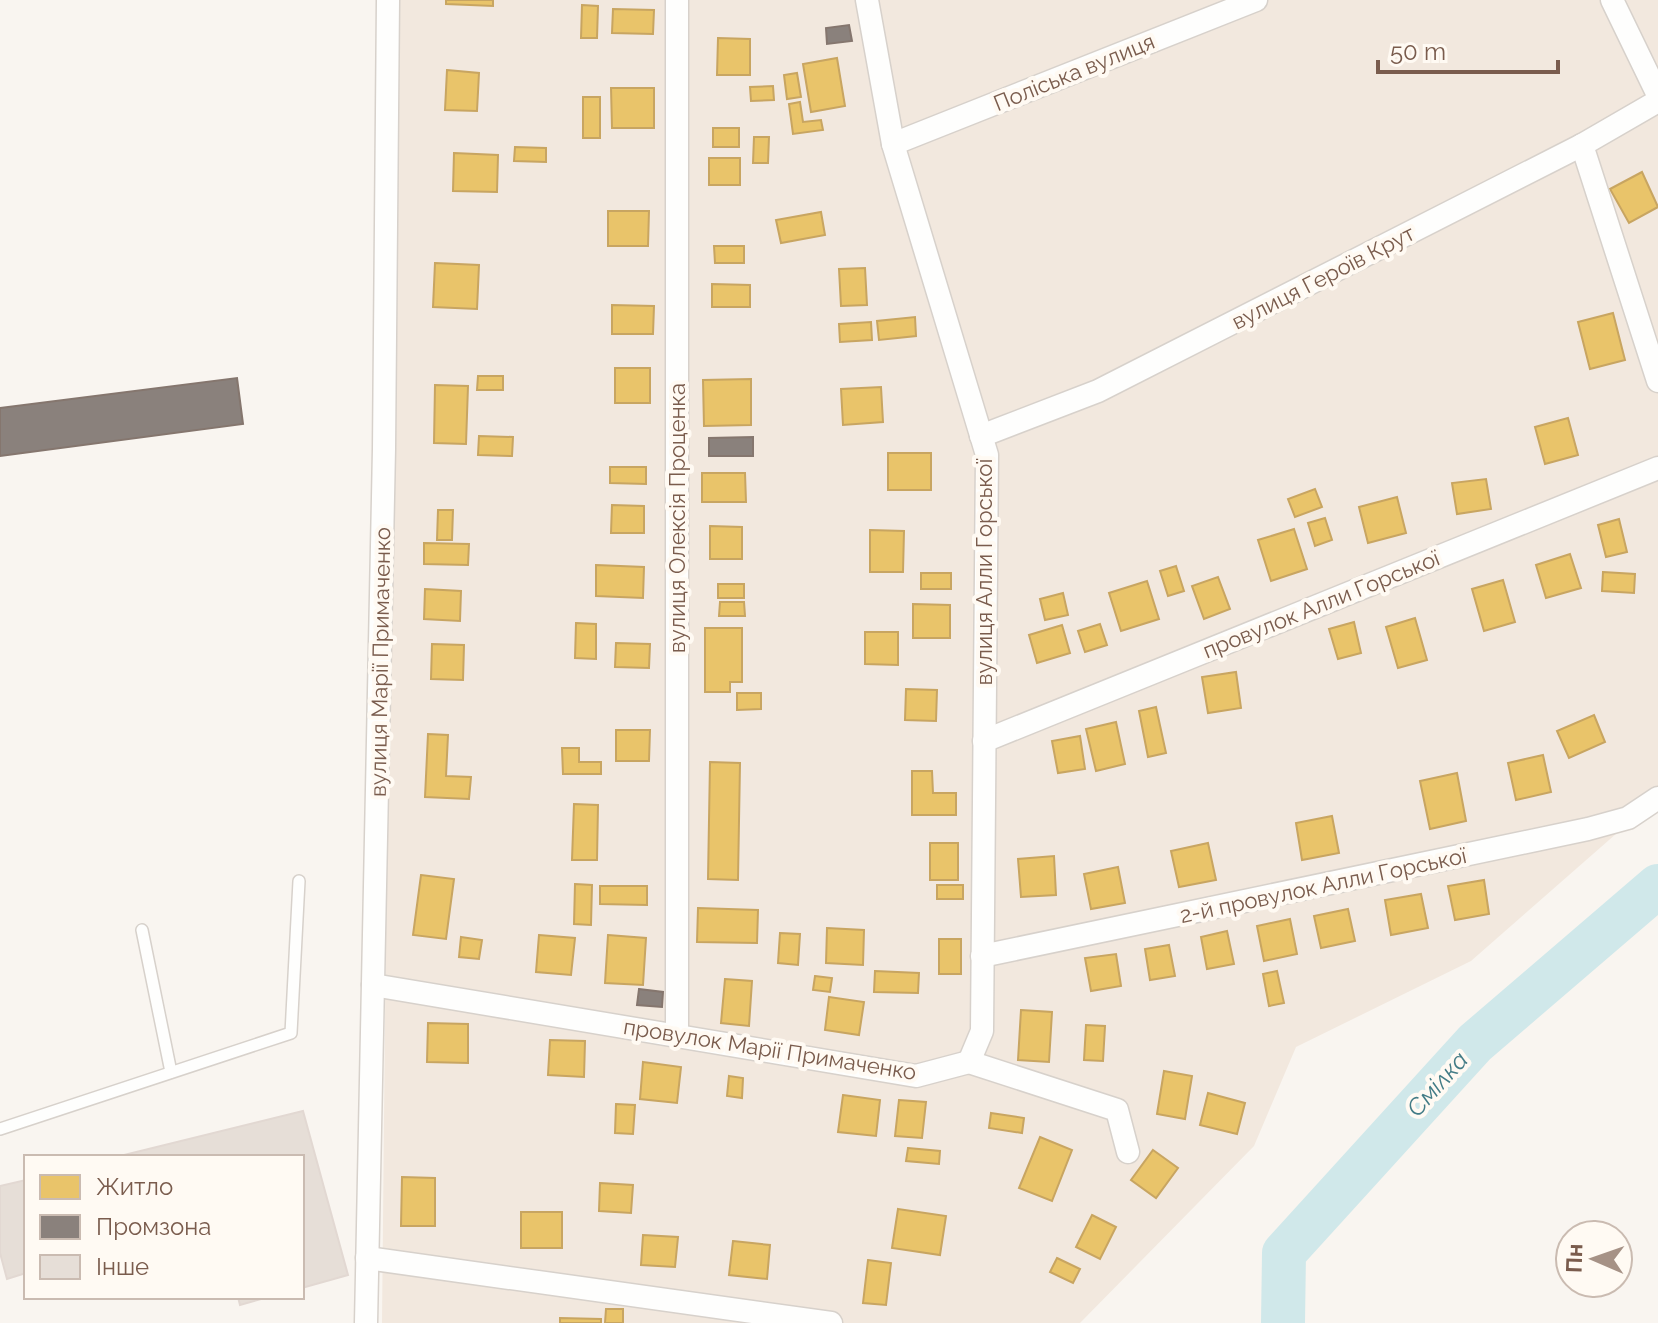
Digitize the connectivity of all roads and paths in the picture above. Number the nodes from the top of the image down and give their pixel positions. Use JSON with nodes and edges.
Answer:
{"nodes":[{"id":1,"x":388,"y":0,"type":"edge"},
{"id":2,"x":677,"y":0,"type":"edge"},
{"id":3,"x":867,"y":0,"type":"edge"},
{"id":4,"x":1256,"y":0,"type":"edge"},
{"id":5,"x":1612,"y":0,"type":"edge"},
{"id":6,"x":1658,"y":98,"type":"edge"},
{"id":7,"x":893,"y":144,"type":"junction"},
{"id":8,"x":1582,"y":145,"type":"junction"},
{"id":9,"x":1658,"y":381,"type":"edge"},
{"id":10,"x":981,"y":436,"type":"junction"},
{"id":11,"x":1658,"y":468,"type":"edge"},
{"id":12,"x":984,"y":741,"type":"junction"},
{"id":13,"x":1658,"y":798,"type":"edge"},
{"id":14,"x":299,"y":881,"type":"dead end"},
{"id":15,"x":142,"y":930,"type":"dead end"},
{"id":16,"x":982,"y":956,"type":"junction"},
{"id":17,"x":373,"y":985,"type":"junction"},
{"id":18,"x":677,"y":1036,"type":"junction"},
{"id":19,"x":969,"y":1062,"type":"junction"},
{"id":20,"x":171,"y":1072,"type":"junction"},
{"id":21,"x":0,"y":1129,"type":"edge"},
{"id":22,"x":1128,"y":1152,"type":"dead end"},
{"id":23,"x":367,"y":1258,"type":"junction"},
{"id":24,"x":366,"y":1323,"type":"edge"},
{"id":25,"x":831,"y":1323,"type":"edge"}],
"edges":[{"from":1,"to":17,"type":"street","name":"вулиця Марії Примаченко"},
{"from":2,"to":18,"type":"street","name":"вулиця Олексія Проценка"},
{"from":3,"to":7,"type":"street","name":"вулиця Алли Горської"},
{"from":4,"to":7,"type":"street","name":"Поліська вулиця"},
{"from":5,"to":6,"type":"street"},
{"from":6,"to":8,"type":"street","name":"вулиця Героїв Крут"},
{"from":7,"to":10,"type":"street","name":"вулиця Алли Горської"},
{"from":8,"to":9,"type":"street"},
{"from":8,"to":10,"type":"street","name":"вулиця Героїв Крут"},
{"from":10,"to":12,"type":"street","name":"вулиця Алли Горської"},
{"from":11,"to":12,"type":"street","name":"провулок Алли Горської"},
{"from":12,"to":16,"type":"street","name":"вулиця Алли Горської"},
{"from":13,"to":16,"type":"street","name":"2-й провулок Алли Горської"},
{"from":14,"to":20,"type":"lane"},
{"from":15,"to":20,"type":"lane"},
{"from":16,"to":19,"type":"street","name":"вулиця Алли Горської"},
{"from":17,"to":18,"type":"street","name":"провулок Марії Примаченко"},
{"from":17,"to":23,"type":"street","name":"вулиця Марії Примаченко"},
{"from":18,"to":19,"type":"street","name":"провулок Марії Примаченко"},
{"from":19,"to":22,"type":"street"},
{"from":20,"to":21,"type":"lane"},
{"from":23,"to":24,"type":"street","name":"вулиця Марії Примаченко"},
{"from":23,"to":25,"type":"street"}]}
